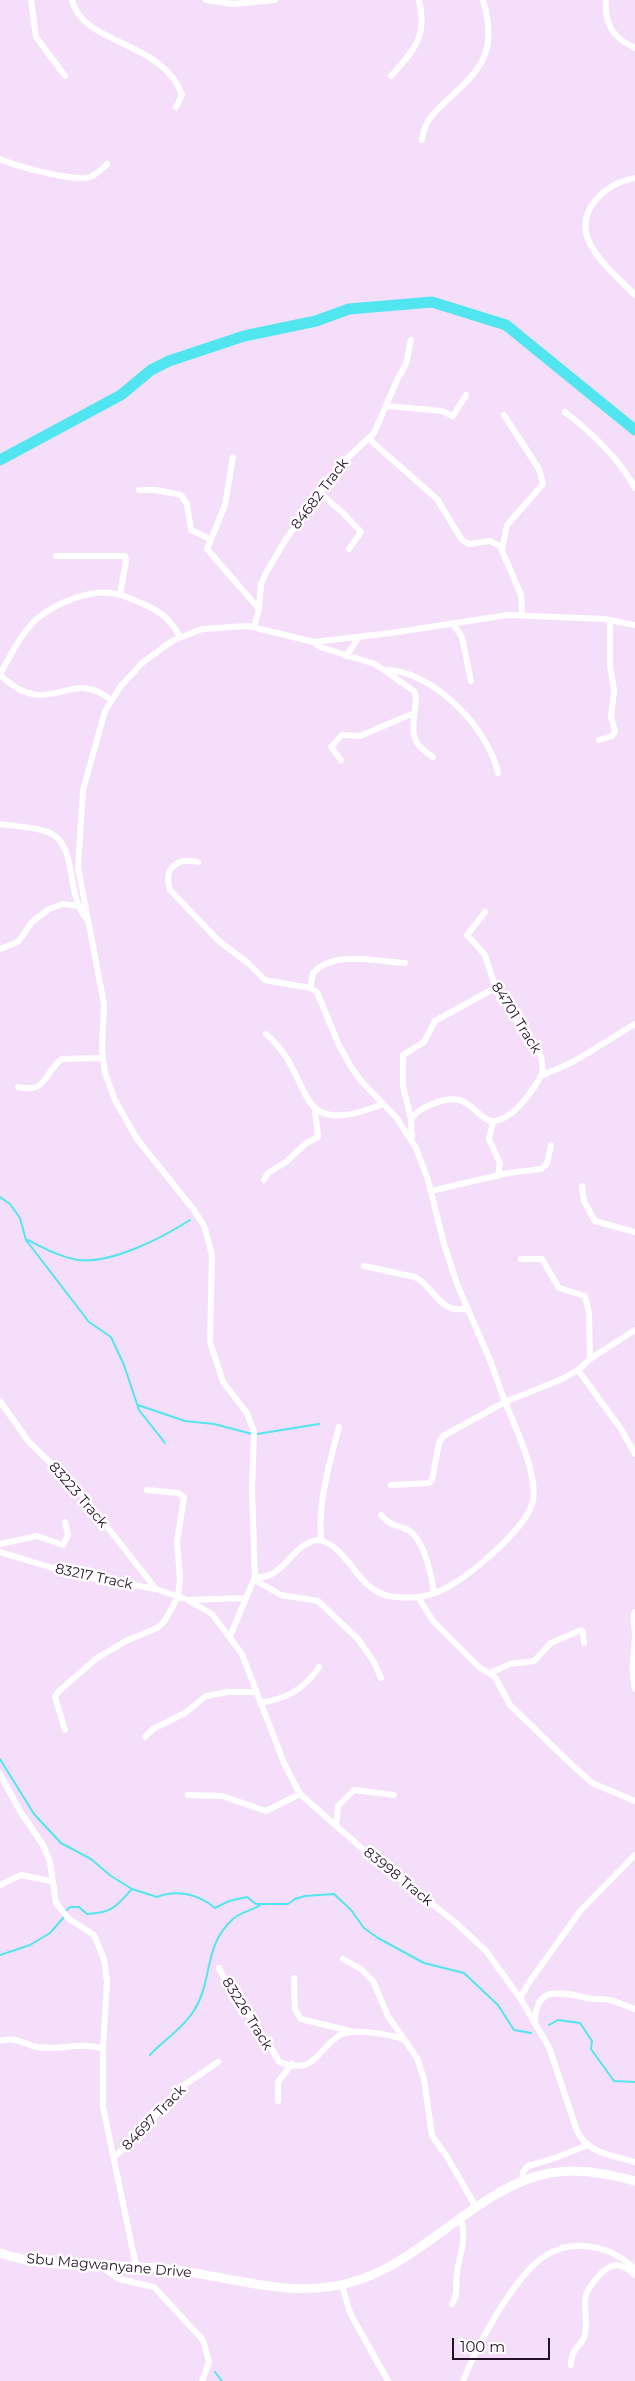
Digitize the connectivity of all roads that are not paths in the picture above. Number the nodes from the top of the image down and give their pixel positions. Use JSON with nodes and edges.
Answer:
{"nodes":[{"id":1,"x":31,"y":0,"type":"edge"},
{"id":2,"x":72,"y":0,"type":"edge"},
{"id":3,"x":206,"y":0,"type":"edge"},
{"id":4,"x":275,"y":0,"type":"edge"},
{"id":5,"x":420,"y":0,"type":"edge"},
{"id":6,"x":483,"y":0,"type":"edge"},
{"id":7,"x":606,"y":0,"type":"edge"},
{"id":8,"x":635,"y":48,"type":"edge"},
{"id":9,"x":65,"y":76,"type":"dead end"},
{"id":10,"x":391,"y":76,"type":"dead end"},
{"id":11,"x":176,"y":107,"type":"dead end"},
{"id":12,"x":422,"y":140,"type":"dead end"},
{"id":13,"x":0,"y":160,"type":"edge"},
{"id":14,"x":107,"y":164,"type":"dead end"},
{"id":15,"x":635,"y":178,"type":"edge"},
{"id":16,"x":635,"y":295,"type":"edge"},
{"id":17,"x":411,"y":340,"type":"dead end"},
{"id":18,"x":466,"y":395,"type":"dead end"},
{"id":19,"x":387,"y":406,"type":"junction"},
{"id":20,"x":565,"y":412,"type":"dead end"},
{"id":21,"x":504,"y":415,"type":"dead end"},
{"id":22,"x":369,"y":440,"type":"junction"},
{"id":23,"x":233,"y":457,"type":"dead end"},
{"id":24,"x":635,"y":488,"type":"edge"},
{"id":25,"x":139,"y":490,"type":"dead end"},
{"id":26,"x":320,"y":493,"type":"junction"},
{"id":27,"x":210,"y":539,"type":"junction"},
{"id":28,"x":349,"y":549,"type":"dead end"},
{"id":29,"x":502,"y":550,"type":"junction"},
{"id":30,"x":56,"y":556,"type":"dead end"},
{"id":31,"x":120,"y":595,"type":"junction"},
{"id":32,"x":259,"y":609,"type":"junction"},
{"id":33,"x":522,"y":615,"type":"junction"},
{"id":34,"x":610,"y":620,"type":"junction"},
{"id":35,"x":454,"y":624,"type":"junction"},
{"id":36,"x":635,"y":625,"type":"edge"},
{"id":37,"x":254,"y":627,"type":"junction"},
{"id":38,"x":359,"y":636,"type":"junction"},
{"id":39,"x":180,"y":637,"type":"junction"},
{"id":40,"x":314,"y":642,"type":"junction"},
{"id":41,"x":346,"y":656,"type":"junction"},
{"id":42,"x":384,"y":670,"type":"junction"},
{"id":43,"x":1,"y":671,"type":"edge"},
{"id":44,"x":471,"y":681,"type":"dead end"},
{"id":45,"x":111,"y":700,"type":"junction"},
{"id":46,"x":414,"y":713,"type":"junction"},
{"id":47,"x":599,"y":740,"type":"dead end"},
{"id":48,"x":433,"y":757,"type":"dead end"},
{"id":49,"x":341,"y":760,"type":"dead end"},
{"id":50,"x":498,"y":773,"type":"dead end"},
{"id":51,"x":0,"y":824,"type":"edge"},
{"id":52,"x":198,"y":862,"type":"dead end"},
{"id":53,"x":79,"y":906,"type":"junction"},
{"id":54,"x":485,"y":912,"type":"dead end"},
{"id":55,"x":88,"y":920,"type":"junction"},
{"id":56,"x":0,"y":949,"type":"edge"},
{"id":57,"x":405,"y":963,"type":"dead end"},
{"id":58,"x":310,"y":988,"type":"junction"},
{"id":59,"x":495,"y":988,"type":"junction"},
{"id":60,"x":635,"y":1024,"type":"edge"},
{"id":61,"x":266,"y":1034,"type":"dead end"},
{"id":62,"x":103,"y":1058,"type":"junction"},
{"id":63,"x":541,"y":1076,"type":"junction"},
{"id":64,"x":18,"y":1087,"type":"dead end"},
{"id":65,"x":384,"y":1104,"type":"junction"},
{"id":66,"x":315,"y":1110,"type":"junction"},
{"id":67,"x":411,"y":1119,"type":"junction"},
{"id":68,"x":493,"y":1122,"type":"junction"},
{"id":69,"x":412,"y":1139,"type":"junction"},
{"id":70,"x":551,"y":1145,"type":"dead end"},
{"id":71,"x":498,"y":1176,"type":"junction"},
{"id":72,"x":264,"y":1180,"type":"dead end"},
{"id":73,"x":582,"y":1186,"type":"dead end"},
{"id":74,"x":431,"y":1191,"type":"junction"},
{"id":75,"x":635,"y":1232,"type":"edge"},
{"id":76,"x":520,"y":1259,"type":"dead end"},
{"id":77,"x":364,"y":1266,"type":"dead end"},
{"id":78,"x":467,"y":1308,"type":"junction"},
{"id":79,"x":635,"y":1330,"type":"edge"},
{"id":80,"x":590,"y":1359,"type":"junction"},
{"id":81,"x":578,"y":1370,"type":"junction"},
{"id":82,"x":0,"y":1401,"type":"edge"},
{"id":83,"x":505,"y":1402,"type":"junction"},
{"id":84,"x":339,"y":1427,"type":"dead end"},
{"id":85,"x":635,"y":1454,"type":"edge"},
{"id":86,"x":391,"y":1485,"type":"dead end"},
{"id":87,"x":147,"y":1490,"type":"dead end"},
{"id":88,"x":382,"y":1515,"type":"dead end"},
{"id":89,"x":66,"y":1522,"type":"dead end"},
{"id":90,"x":321,"y":1540,"type":"junction"},
{"id":91,"x":0,"y":1544,"type":"edge"},
{"id":92,"x":0,"y":1552,"type":"edge"},
{"id":93,"x":255,"y":1578,"type":"junction"},
{"id":94,"x":156,"y":1589,"type":"junction"},
{"id":95,"x":434,"y":1593,"type":"junction"},
{"id":96,"x":178,"y":1597,"type":"junction"},
{"id":97,"x":418,"y":1597,"type":"junction"},
{"id":98,"x":246,"y":1598,"type":"junction"},
{"id":99,"x":188,"y":1600,"type":"junction"},
{"id":100,"x":635,"y":1612,"type":"edge"},
{"id":101,"x":230,"y":1636,"type":"junction"},
{"id":102,"x":584,"y":1643,"type":"dead end"},
{"id":103,"x":319,"y":1667,"type":"dead end"},
{"id":104,"x":490,"y":1673,"type":"junction"},
{"id":105,"x":380,"y":1678,"type":"dead end"},
{"id":106,"x":635,"y":1689,"type":"edge"},
{"id":107,"x":256,"y":1692,"type":"junction"},
{"id":108,"x":260,"y":1703,"type":"junction"},
{"id":109,"x":65,"y":1730,"type":"dead end"},
{"id":110,"x":145,"y":1737,"type":"dead end"},
{"id":111,"x":0,"y":1774,"type":"edge"},
{"id":112,"x":300,"y":1794,"type":"junction"},
{"id":113,"x":394,"y":1795,"type":"dead end"},
{"id":114,"x":188,"y":1796,"type":"dead end"},
{"id":115,"x":635,"y":1801,"type":"edge"},
{"id":116,"x":336,"y":1826,"type":"junction"},
{"id":117,"x":635,"y":1855,"type":"edge"},
{"id":118,"x":51,"y":1881,"type":"junction"},
{"id":119,"x":0,"y":1886,"type":"edge"},
{"id":120,"x":343,"y":1959,"type":"dead end"},
{"id":121,"x":219,"y":1968,"type":"dead end"},
{"id":122,"x":294,"y":1978,"type":"dead end"},
{"id":123,"x":520,"y":1998,"type":"junction"},
{"id":124,"x":635,"y":2009,"type":"edge"},
{"id":125,"x":535,"y":2021,"type":"junction"},
{"id":126,"x":350,"y":2031,"type":"junction"},
{"id":127,"x":406,"y":2040,"type":"junction"},
{"id":128,"x":0,"y":2041,"type":"edge"},
{"id":129,"x":102,"y":2049,"type":"junction"},
{"id":130,"x":218,"y":2062,"type":"dead end"},
{"id":131,"x":292,"y":2064,"type":"junction"},
{"id":132,"x":278,"y":2101,"type":"dead end"},
{"id":133,"x":591,"y":2147,"type":"junction"},
{"id":134,"x":115,"y":2156,"type":"junction"},
{"id":135,"x":635,"y":2162,"type":"edge"},
{"id":136,"x":522,"y":2180,"type":"junction"},
{"id":137,"x":635,"y":2181,"type":"edge"},
{"id":138,"x":476,"y":2207,"type":"junction"},
{"id":139,"x":462,"y":2218,"type":"junction"},
{"id":140,"x":0,"y":2253,"type":"edge"},
{"id":141,"x":99,"y":2266,"type":"junction"},
{"id":142,"x":136,"y":2266,"type":"junction"},
{"id":143,"x":635,"y":2269,"type":"edge"},
{"id":144,"x":635,"y":2275,"type":"edge"},
{"id":145,"x":342,"y":2285,"type":"junction"},
{"id":146,"x":452,"y":2304,"type":"dead end"},
{"id":147,"x":571,"y":2365,"type":"dead end"},
{"id":148,"x":202,"y":2381,"type":"edge"},
{"id":149,"x":388,"y":2381,"type":"edge"},
{"id":150,"x":463,"y":2381,"type":"edge"}],
"edges":[{"from":1,"to":9,"type":"street"},
{"from":2,"to":11,"type":"street"},
{"from":3,"to":4,"type":"street"},
{"from":5,"to":10,"type":"street"},
{"from":6,"to":12,"type":"street"},
{"from":7,"to":8,"type":"street"},
{"from":13,"to":14,"type":"street"},
{"from":15,"to":16,"type":"street"},
{"from":17,"to":19,"type":"street","name":"84682 Track"},
{"from":18,"to":19,"type":"street"},
{"from":19,"to":22,"type":"street","name":"84682 Track"},
{"from":20,"to":24,"type":"street"},
{"from":21,"to":29,"type":"street"},
{"from":22,"to":26,"type":"street","name":"84682 Track"},
{"from":22,"to":29,"type":"street"},
{"from":23,"to":27,"type":"street"},
{"from":25,"to":27,"type":"street"},
{"from":26,"to":28,"type":"street"},
{"from":26,"to":32,"type":"street","name":"84682 Track"},
{"from":27,"to":32,"type":"street"},
{"from":29,"to":33,"type":"street"},
{"from":30,"to":31,"type":"street"},
{"from":31,"to":39,"type":"street"},
{"from":31,"to":43,"type":"street"},
{"from":32,"to":37,"type":"street","name":"84682 Track"},
{"from":33,"to":34,"type":"street"},
{"from":33,"to":35,"type":"street"},
{"from":34,"to":36,"type":"street"},
{"from":34,"to":47,"type":"street"},
{"from":35,"to":38,"type":"street"},
{"from":35,"to":44,"type":"street"},
{"from":37,"to":39,"type":"street"},
{"from":37,"to":40,"type":"street"},
{"from":38,"to":40,"type":"street"},
{"from":38,"to":41,"type":"street"},
{"from":39,"to":45,"type":"street"},
{"from":40,"to":41,"type":"street"},
{"from":41,"to":42,"type":"street"},
{"from":42,"to":46,"type":"street"},
{"from":42,"to":50,"type":"street"},
{"from":43,"to":45,"type":"street"},
{"from":45,"to":55,"type":"street"},
{"from":46,"to":48,"type":"street"},
{"from":46,"to":49,"type":"street"},
{"from":51,"to":53,"type":"street"},
{"from":52,"to":58,"type":"street"},
{"from":53,"to":55,"type":"street"},
{"from":53,"to":56,"type":"street"},
{"from":54,"to":59,"type":"street","name":"84701 Track"},
{"from":55,"to":62,"type":"street"},
{"from":57,"to":58,"type":"street"},
{"from":58,"to":65,"type":"street"},
{"from":59,"to":63,"type":"street","name":"84701 Track"},
{"from":59,"to":67,"type":"street"},
{"from":60,"to":63,"type":"street"},
{"from":61,"to":66,"type":"street"},
{"from":62,"to":64,"type":"street"},
{"from":62,"to":93,"type":"street"},
{"from":63,"to":68,"type":"street"},
{"from":65,"to":66,"type":"street"},
{"from":65,"to":69,"type":"street"},
{"from":66,"to":72,"type":"street"},
{"from":67,"to":68,"type":"street"},
{"from":67,"to":69,"type":"street"},
{"from":68,"to":71,"type":"street"},
{"from":69,"to":74,"type":"street"},
{"from":70,"to":71,"type":"street"},
{"from":71,"to":74,"type":"street"},
{"from":73,"to":75,"type":"street"},
{"from":74,"to":78,"type":"street"},
{"from":76,"to":80,"type":"street"},
{"from":77,"to":78,"type":"street"},
{"from":78,"to":83,"type":"street"},
{"from":79,"to":80,"type":"street"},
{"from":80,"to":81,"type":"street"},
{"from":81,"to":83,"type":"street"},
{"from":81,"to":85,"type":"street"},
{"from":82,"to":94,"type":"street","name":"83223 Track"},
{"from":83,"to":86,"type":"street"},
{"from":83,"to":95,"type":"street"},
{"from":84,"to":90,"type":"street"},
{"from":87,"to":96,"type":"street"},
{"from":88,"to":95,"type":"street"},
{"from":89,"to":91,"type":"street"},
{"from":90,"to":93,"type":"street"},
{"from":90,"to":97,"type":"street"},
{"from":92,"to":94,"type":"street","name":"83217 Track"},
{"from":93,"to":98,"type":"street"},
{"from":93,"to":105,"type":"street"},
{"from":94,"to":96,"type":"street","name":"83217 Track"},
{"from":95,"to":97,"type":"street"},
{"from":96,"to":99,"type":"street","name":"83217 Track"},
{"from":96,"to":109,"type":"street"},
{"from":97,"to":104,"type":"street"},
{"from":98,"to":99,"type":"street","name":"83217 Track"},
{"from":98,"to":101,"type":"street"},
{"from":99,"to":101,"type":"street","name":"83217 Track"},
{"from":100,"to":106,"type":"street"},
{"from":101,"to":107,"type":"street","name":"83998 Track"},
{"from":102,"to":104,"type":"street"},
{"from":103,"to":108,"type":"street"},
{"from":104,"to":115,"type":"street"},
{"from":107,"to":108,"type":"street","name":"83998 Track"},
{"from":107,"to":110,"type":"street"},
{"from":108,"to":112,"type":"street","name":"83998 Track"},
{"from":111,"to":118,"type":"street"},
{"from":112,"to":114,"type":"street"},
{"from":112,"to":116,"type":"street","name":"83998 Track"},
{"from":113,"to":116,"type":"street"},
{"from":116,"to":123,"type":"street","name":"83998 Track"},
{"from":117,"to":123,"type":"street"},
{"from":118,"to":119,"type":"street"},
{"from":118,"to":129,"type":"street"},
{"from":120,"to":127,"type":"street"},
{"from":121,"to":131,"type":"street","name":"83226 Track"},
{"from":122,"to":126,"type":"street"},
{"from":123,"to":125,"type":"street","name":"83998 Track"},
{"from":124,"to":125,"type":"street"},
{"from":125,"to":133,"type":"street","name":"83998 Track"},
{"from":126,"to":127,"type":"street"},
{"from":126,"to":131,"type":"street"},
{"from":127,"to":138,"type":"street"},
{"from":128,"to":129,"type":"street"},
{"from":129,"to":134,"type":"street"},
{"from":130,"to":134,"type":"street","name":"84697 Track"},
{"from":131,"to":132,"type":"street"},
{"from":133,"to":135,"type":"street"},
{"from":133,"to":136,"type":"street"},
{"from":134,"to":142,"type":"street"},
{"from":136,"to":137,"type":"main road","name":"Sbu Magwanyane Drive"},
{"from":136,"to":138,"type":"main road","name":"Sbu Magwanyane Drive"},
{"from":138,"to":139,"type":"main road","name":"Sbu Magwanyane Drive"},
{"from":139,"to":145,"type":"main road","name":"Sbu Magwanyane Drive"},
{"from":139,"to":146,"type":"street"},
{"from":140,"to":141,"type":"main road","name":"Sbu Magwanyane Drive"},
{"from":141,"to":142,"type":"main road","name":"Sbu Magwanyane Drive"},
{"from":141,"to":148,"type":"street"},
{"from":142,"to":145,"type":"main road","name":"Sbu Magwanyane Drive"},
{"from":143,"to":150,"type":"street"},
{"from":144,"to":147,"type":"street"},
{"from":145,"to":149,"type":"street"}]}
